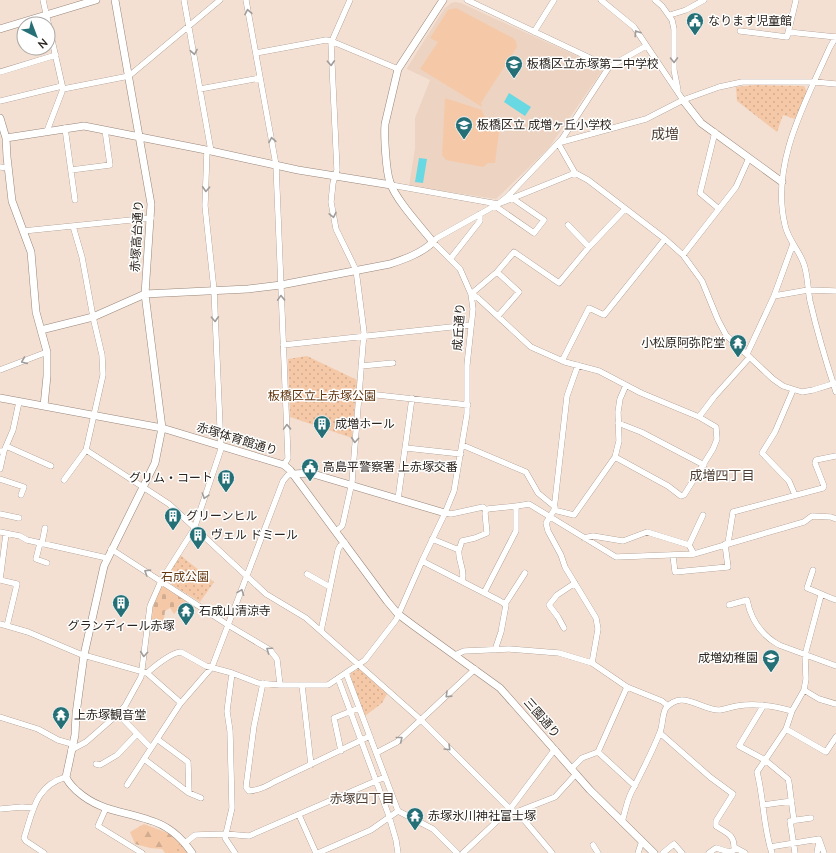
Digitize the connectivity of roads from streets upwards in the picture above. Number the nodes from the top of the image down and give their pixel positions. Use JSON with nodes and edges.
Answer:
{"nodes":[{"id":1,"x":43,"y":0,"type":"edge"},
{"id":2,"x":96,"y":0,"type":"edge"},
{"id":3,"x":115,"y":0,"type":"edge"},
{"id":4,"x":184,"y":0,"type":"edge"},
{"id":5,"x":220,"y":0,"type":"edge"},
{"id":6,"x":246,"y":0,"type":"edge"},
{"id":7,"x":350,"y":0,"type":"edge"},
{"id":8,"x":443,"y":0,"type":"edge"},
{"id":9,"x":467,"y":0,"type":"edge"},
{"id":10,"x":554,"y":0,"type":"edge"},
{"id":11,"x":601,"y":0,"type":"edge"},
{"id":12,"x":655,"y":0,"type":"edge"},
{"id":13,"x":704,"y":0,"type":"edge"},
{"id":14,"x":796,"y":0,"type":"edge"},
{"id":15,"x":46,"y":15,"type":"junction"},
{"id":16,"x":670,"y":15,"type":"junction"},
{"id":17,"x":189,"y":26,"type":"junction"},
{"id":18,"x":0,"y":28,"type":"edge"},
{"id":19,"x":740,"y":31,"type":"dead end"},
{"id":20,"x":534,"y":32,"type":"junction"},
{"id":21,"x":788,"y":32,"type":"junction"},
{"id":22,"x":836,"y":37,"type":"edge"},
{"id":23,"x":331,"y":41,"type":"junction"},
{"id":24,"x":646,"y":46,"type":"junction"},
{"id":25,"x":256,"y":53,"type":"junction"},
{"id":26,"x":56,"y":55,"type":"edge"},
{"id":27,"x":53,"y":56,"type":"edge"},
{"id":28,"x":609,"y":67,"type":"junction"},
{"id":29,"x":398,"y":69,"type":"junction"},
{"id":30,"x":0,"y":72,"type":"edge"},
{"id":31,"x":129,"y":76,"type":"junction"},
{"id":32,"x":260,"y":78,"type":"junction"},
{"id":33,"x":815,"y":82,"type":"junction"},
{"id":34,"x":836,"y":84,"type":"edge"},
{"id":35,"x":63,"y":87,"type":"junction"},
{"id":36,"x":200,"y":89,"type":"junction"},
{"id":37,"x":681,"y":98,"type":"junction"},
{"id":38,"x":0,"y":101,"type":"edge"},
{"id":39,"x":0,"y":118,"type":"edge"},
{"id":40,"x":64,"y":128,"type":"junction"},
{"id":41,"x":105,"y":130,"type":"junction"},
{"id":42,"x":47,"y":131,"type":"junction"},
{"id":43,"x":715,"y":132,"type":"junction"},
{"id":44,"x":140,"y":137,"type":"junction"},
{"id":45,"x":6,"y":138,"type":"junction"},
{"id":46,"x":558,"y":143,"type":"junction"},
{"id":47,"x":209,"y":151,"type":"junction"},
{"id":48,"x":749,"y":158,"type":"junction"},
{"id":49,"x":276,"y":164,"type":"junction"},
{"id":50,"x":0,"y":167,"type":"edge"},
{"id":51,"x":8,"y":168,"type":"junction"},
{"id":52,"x":71,"y":170,"type":"junction"},
{"id":53,"x":575,"y":173,"type":"junction"},
{"id":54,"x":335,"y":177,"type":"junction"},
{"id":55,"x":782,"y":182,"type":"junction"},
{"id":56,"x":391,"y":185,"type":"junction"},
{"id":57,"x":512,"y":198,"type":"junction"},
{"id":58,"x":75,"y":200,"type":"dead end"},
{"id":59,"x":496,"y":205,"type":"junction"},
{"id":60,"x":625,"y":209,"type":"junction"},
{"id":61,"x":718,"y":209,"type":"junction"},
{"id":62,"x":480,"y":214,"type":"junction"},
{"id":63,"x":151,"y":218,"type":"junction"},
{"id":64,"x":568,"y":225,"type":"dead end"},
{"id":65,"x":73,"y":226,"type":"junction"},
{"id":66,"x":23,"y":231,"type":"junction"},
{"id":67,"x":665,"y":239,"type":"junction"},
{"id":68,"x":433,"y":242,"type":"junction"},
{"id":69,"x":793,"y":244,"type":"junction"},
{"id":70,"x":589,"y":247,"type":"junction"},
{"id":71,"x":683,"y":255,"type":"junction"},
{"id":72,"x":451,"y":258,"type":"junction"},
{"id":73,"x":356,"y":270,"type":"junction"},
{"id":74,"x":497,"y":272,"type":"junction"},
{"id":75,"x":281,"y":285,"type":"junction"},
{"id":76,"x":214,"y":290,"type":"junction"},
{"id":77,"x":808,"y":290,"type":"junction"},
{"id":78,"x":836,"y":291,"type":"edge"},
{"id":79,"x":145,"y":294,"type":"junction"},
{"id":80,"x":471,"y":294,"type":"junction"},
{"id":81,"x":774,"y":296,"type":"junction"},
{"id":82,"x":498,"y":316,"type":"junction"},
{"id":83,"x":93,"y":317,"type":"junction"},
{"id":84,"x":470,"y":325,"type":"junction"},
{"id":85,"x":41,"y":330,"type":"junction"},
{"id":86,"x":364,"y":336,"type":"junction"},
{"id":87,"x":283,"y":345,"type":"junction"},
{"id":88,"x":47,"y":352,"type":"junction"},
{"id":89,"x":748,"y":356,"type":"junction"},
{"id":90,"x":562,"y":361,"type":"junction"},
{"id":91,"x":393,"y":363,"type":"dead end"},
{"id":92,"x":578,"y":365,"type":"junction"},
{"id":93,"x":361,"y":366,"type":"junction"},
{"id":94,"x":0,"y":370,"type":"edge"},
{"id":95,"x":835,"y":384,"type":"edge"},
{"id":96,"x":626,"y":385,"type":"junction"},
{"id":97,"x":793,"y":390,"type":"junction"},
{"id":98,"x":836,"y":392,"type":"edge"},
{"id":99,"x":359,"y":393,"type":"junction"},
{"id":100,"x":0,"y":398,"type":"edge"},
{"id":101,"x":412,"y":398,"type":"junction"},
{"id":102,"x":19,"y":402,"type":"junction"},
{"id":103,"x":468,"y":405,"type":"junction"},
{"id":104,"x":44,"y":406,"type":"junction"},
{"id":105,"x":94,"y":416,"type":"junction"},
{"id":106,"x":699,"y":417,"type":"junction"},
{"id":107,"x":618,"y":423,"type":"junction"},
{"id":108,"x":162,"y":428,"type":"junction"},
{"id":109,"x":462,"y":445,"type":"junction"},
{"id":110,"x":221,"y":446,"type":"junction"},
{"id":111,"x":406,"y":448,"type":"junction"},
{"id":112,"x":3,"y":450,"type":"edge"},
{"id":113,"x":86,"y":450,"type":"junction"},
{"id":114,"x":461,"y":454,"type":"junction"},
{"id":115,"x":836,"y":456,"type":"edge"},
{"id":116,"x":615,"y":457,"type":"junction"},
{"id":117,"x":704,"y":464,"type":"junction"},
{"id":118,"x":284,"y":465,"type":"junction"},
{"id":119,"x":51,"y":466,"type":"dead end"},
{"id":120,"x":0,"y":469,"type":"edge"},
{"id":121,"x":294,"y":474,"type":"junction"},
{"id":122,"x":0,"y":479,"type":"edge"},
{"id":123,"x":64,"y":480,"type":"dead end"},
{"id":124,"x":351,"y":485,"type":"junction"},
{"id":125,"x":142,"y":488,"type":"junction"},
{"id":126,"x":21,"y":495,"type":"dead end"},
{"id":127,"x":795,"y":495,"type":"junction"},
{"id":128,"x":398,"y":499,"type":"junction"},
{"id":129,"x":516,"y":507,"type":"junction"},
{"id":130,"x":555,"y":509,"type":"junction"},
{"id":131,"x":486,"y":510,"type":"junction"},
{"id":132,"x":445,"y":513,"type":"junction"},
{"id":133,"x":0,"y":514,"type":"edge"},
{"id":134,"x":702,"y":515,"type":"dead end"},
{"id":135,"x":551,"y":517,"type":"junction"},
{"id":136,"x":19,"y":518,"type":"dead end"},
{"id":137,"x":836,"y":519,"type":"edge"},
{"id":138,"x":45,"y":528,"type":"dead end"},
{"id":139,"x":194,"y":529,"type":"junction"},
{"id":140,"x":336,"y":531,"type":"junction"},
{"id":141,"x":3,"y":533,"type":"edge"},
{"id":142,"x":584,"y":538,"type":"junction"},
{"id":143,"x":432,"y":539,"type":"junction"},
{"id":144,"x":41,"y":543,"type":"junction"},
{"id":145,"x":345,"y":543,"type":"junction"},
{"id":146,"x":727,"y":544,"type":"junction"},
{"id":147,"x":689,"y":545,"type":"junction"},
{"id":148,"x":111,"y":549,"type":"junction"},
{"id":149,"x":459,"y":550,"type":"junction"},
{"id":150,"x":694,"y":554,"type":"junction"},
{"id":151,"x":673,"y":556,"type":"junction"},
{"id":152,"x":107,"y":558,"type":"junction"},
{"id":153,"x":422,"y":560,"type":"junction"},
{"id":154,"x":47,"y":563,"type":"dead end"},
{"id":155,"x":813,"y":570,"type":"dead end"},
{"id":156,"x":525,"y":573,"type":"dead end"},
{"id":157,"x":307,"y":574,"type":"dead end"},
{"id":158,"x":246,"y":576,"type":"junction"},
{"id":159,"x":0,"y":579,"type":"edge"},
{"id":160,"x":161,"y":581,"type":"junction"},
{"id":161,"x":462,"y":582,"type":"junction"},
{"id":162,"x":575,"y":583,"type":"junction"},
{"id":163,"x":330,"y":587,"type":"junction"},
{"id":164,"x":484,"y":593,"type":"junction"},
{"id":165,"x":821,"y":595,"type":"junction"},
{"id":166,"x":836,"y":600,"type":"edge"},
{"id":167,"x":504,"y":604,"type":"junction"},
{"id":168,"x":729,"y":605,"type":"dead end"},
{"id":169,"x":398,"y":614,"type":"junction"},
{"id":170,"x":0,"y":624,"type":"edge"},
{"id":171,"x":228,"y":625,"type":"junction"},
{"id":172,"x":7,"y":626,"type":"junction"},
{"id":173,"x":564,"y":628,"type":"dead end"},
{"id":174,"x":321,"y":631,"type":"junction"},
{"id":175,"x":495,"y":650,"type":"junction"},
{"id":176,"x":84,"y":654,"type":"junction"},
{"id":177,"x":455,"y":655,"type":"junction"},
{"id":178,"x":805,"y":655,"type":"junction"},
{"id":179,"x":592,"y":663,"type":"junction"},
{"id":180,"x":359,"y":665,"type":"junction"},
{"id":181,"x":836,"y":666,"type":"edge"},
{"id":182,"x":212,"y":668,"type":"junction"},
{"id":183,"x":475,"y":669,"type":"junction"},
{"id":184,"x":145,"y":672,"type":"junction"},
{"id":185,"x":232,"y":673,"type":"junction"},
{"id":186,"x":346,"y":673,"type":"junction"},
{"id":187,"x":338,"y":678,"type":"junction"},
{"id":188,"x":263,"y":684,"type":"junction"},
{"id":189,"x":280,"y":685,"type":"junction"},
{"id":190,"x":302,"y":685,"type":"junction"},
{"id":191,"x":627,"y":687,"type":"junction"},
{"id":192,"x":804,"y":690,"type":"junction"},
{"id":193,"x":181,"y":703,"type":"junction"},
{"id":194,"x":836,"y":704,"type":"edge"},
{"id":195,"x":668,"y":706,"type":"junction"},
{"id":196,"x":762,"y":706,"type":"junction"},
{"id":197,"x":359,"y":708,"type":"junction"},
{"id":198,"x":350,"y":711,"type":"junction"},
{"id":199,"x":792,"y":711,"type":"junction"},
{"id":200,"x":118,"y":714,"type":"junction"},
{"id":201,"x":0,"y":717,"type":"edge"},
{"id":202,"x":421,"y":720,"type":"junction"},
{"id":203,"x":786,"y":729,"type":"junction"},
{"id":204,"x":660,"y":733,"type":"junction"},
{"id":205,"x":137,"y":734,"type":"junction"},
{"id":206,"x":370,"y":736,"type":"junction"},
{"id":207,"x":836,"y":737,"type":"edge"},
{"id":208,"x":157,"y":739,"type":"junction"},
{"id":209,"x":361,"y":741,"type":"junction"},
{"id":210,"x":72,"y":747,"type":"junction"},
{"id":211,"x":151,"y":748,"type":"junction"},
{"id":212,"x":555,"y":749,"type":"junction"},
{"id":213,"x":341,"y":751,"type":"junction"},
{"id":214,"x":598,"y":752,"type":"junction"},
{"id":215,"x":376,"y":753,"type":"junction"},
{"id":216,"x":144,"y":759,"type":"junction"},
{"id":217,"x":765,"y":760,"type":"junction"},
{"id":218,"x":96,"y":764,"type":"dead end"},
{"id":219,"x":311,"y":765,"type":"junction"},
{"id":220,"x":574,"y":771,"type":"junction"},
{"id":221,"x":66,"y":777,"type":"junction"},
{"id":222,"x":385,"y":777,"type":"junction"},
{"id":223,"x":376,"y":781,"type":"junction"},
{"id":224,"x":127,"y":785,"type":"dead end"},
{"id":225,"x":635,"y":786,"type":"junction"},
{"id":226,"x":189,"y":793,"type":"junction"},
{"id":227,"x":201,"y":798,"type":"dead end"},
{"id":228,"x":792,"y":801,"type":"junction"},
{"id":229,"x":763,"y":805,"type":"junction"},
{"id":230,"x":33,"y":808,"type":"junction"},
{"id":231,"x":106,"y":808,"type":"junction"},
{"id":232,"x":0,"y":809,"type":"edge"},
{"id":233,"x":398,"y":811,"type":"junction"},
{"id":234,"x":512,"y":811,"type":"junction"},
{"id":235,"x":299,"y":814,"type":"junction"},
{"id":236,"x":389,"y":816,"type":"junction"},
{"id":237,"x":811,"y":818,"type":"dead end"},
{"id":238,"x":794,"y":821,"type":"junction"},
{"id":239,"x":622,"y":822,"type":"junction"},
{"id":240,"x":225,"y":834,"type":"junction"},
{"id":241,"x":819,"y":839,"type":"junction"},
{"id":242,"x":642,"y":841,"type":"junction"},
{"id":243,"x":185,"y":843,"type":"junction"},
{"id":244,"x":794,"y":843,"type":"junction"},
{"id":245,"x":593,"y":845,"type":"dead end"},
{"id":246,"x":770,"y":847,"type":"junction"},
{"id":247,"x":737,"y":849,"type":"junction"},
{"id":248,"x":44,"y":853,"type":"edge"},
{"id":249,"x":142,"y":853,"type":"edge"},
{"id":250,"x":192,"y":853,"type":"edge"},
{"id":251,"x":235,"y":853,"type":"edge"},
{"id":252,"x":317,"y":853,"type":"edge"},
{"id":253,"x":398,"y":853,"type":"edge"},
{"id":254,"x":456,"y":853,"type":"edge"},
{"id":255,"x":463,"y":853,"type":"edge"},
{"id":256,"x":552,"y":853,"type":"edge"},
{"id":257,"x":598,"y":853,"type":"edge"},
{"id":258,"x":638,"y":853,"type":"edge"},
{"id":259,"x":654,"y":853,"type":"edge"},
{"id":260,"x":663,"y":853,"type":"edge"},
{"id":261,"x":682,"y":853,"type":"edge"},
{"id":262,"x":709,"y":853,"type":"edge"},
{"id":263,"x":745,"y":853,"type":"edge"},
{"id":264,"x":772,"y":853,"type":"edge"},
{"id":265,"x":795,"y":853,"type":"edge"},
{"id":266,"x":817,"y":853,"type":"edge"},
{"id":267,"x":824,"y":853,"type":"edge"}],
"edges":[{"from":1,"to":15,"type":"street"},
{"from":2,"to":15,"type":"street"},
{"from":3,"to":31,"type":"street","name":"赤塚高台通り"},
{"from":4,"to":17,"type":"street"},
{"from":5,"to":17,"type":"street"},
{"from":25,"to":6,"type":"street","one_way":true},
{"from":7,"to":23,"type":"street"},
{"from":8,"to":29,"type":"street","name":"成丘通り"},
{"from":9,"to":20,"type":"street"},
{"from":10,"to":20,"type":"street"},
{"from":24,"to":11,"type":"street","one_way":true},
{"from":12,"to":16,"type":"street"},
{"from":13,"to":16,"type":"street"},
{"from":14,"to":21,"type":"street"},
{"from":15,"to":18,"type":"street"},
{"from":16,"to":37,"type":"street","one_way":true},
{"from":17,"to":31,"type":"street"},
{"from":17,"to":36,"type":"street","one_way":true},
{"from":19,"to":21,"type":"street"},
{"from":20,"to":28,"type":"street"},
{"from":21,"to":22,"type":"street"},
{"from":22,"to":33,"type":"street"},
{"from":23,"to":25,"type":"street"},
{"from":23,"to":29,"type":"street"},
{"from":23,"to":54,"type":"street","one_way":true},
{"from":24,"to":28,"type":"street"},
{"from":24,"to":37,"type":"street"},
{"from":25,"to":32,"type":"street"},
{"from":26,"to":35,"type":"street"},
{"from":27,"to":30,"type":"street"},
{"from":28,"to":46,"type":"street"},
{"from":29,"to":56,"type":"street","name":"成丘通り"},
{"from":31,"to":35,"type":"street"},
{"from":31,"to":44,"type":"street","name":"赤塚高台通り"},
{"from":32,"to":36,"type":"street"},
{"from":49,"to":32,"type":"street","one_way":true},
{"from":33,"to":34,"type":"street"},
{"from":33,"to":37,"type":"street"},
{"from":33,"to":55,"type":"street"},
{"from":35,"to":38,"type":"street"},
{"from":35,"to":42,"type":"street"},
{"from":36,"to":47,"type":"street"},
{"from":37,"to":43,"type":"street"},
{"from":37,"to":46,"type":"street"},
{"from":39,"to":45,"type":"street"},
{"from":40,"to":41,"type":"street"},
{"from":40,"to":42,"type":"street"},
{"from":40,"to":52,"type":"street"},
{"from":41,"to":44,"type":"street"},
{"from":41,"to":52,"type":"street"},
{"from":42,"to":45,"type":"street"},
{"from":43,"to":48,"type":"street"},
{"from":43,"to":61,"type":"street"},
{"from":44,"to":47,"type":"street"},
{"from":44,"to":63,"type":"street","name":"赤塚高台通り"},
{"from":45,"to":51,"type":"street"},
{"from":46,"to":53,"type":"street"},
{"from":46,"to":59,"type":"street"},
{"from":47,"to":49,"type":"street"},
{"from":47,"to":76,"type":"street","one_way":true},
{"from":48,"to":55,"type":"street"},
{"from":48,"to":61,"type":"street"},
{"from":49,"to":54,"type":"street"},
{"from":49,"to":75,"type":"street"},
{"from":50,"to":51,"type":"street"},
{"from":51,"to":66,"type":"street"},
{"from":52,"to":58,"type":"street"},
{"from":53,"to":57,"type":"street"},
{"from":53,"to":60,"type":"street"},
{"from":54,"to":56,"type":"street"},
{"from":54,"to":73,"type":"street","one_way":true},
{"from":55,"to":69,"type":"street"},
{"from":56,"to":59,"type":"street"},
{"from":56,"to":68,"type":"street","name":"成丘通り"},
{"from":57,"to":59,"type":"street"},
{"from":57,"to":59,"type":"street"},
{"from":59,"to":62,"type":"street"},
{"from":60,"to":67,"type":"street"},
{"from":60,"to":70,"type":"street"},
{"from":61,"to":71,"type":"street"},
{"from":62,"to":68,"type":"street"},
{"from":62,"to":72,"type":"street"},
{"from":63,"to":65,"type":"street"},
{"from":63,"to":79,"type":"street","name":"赤塚高台通り"},
{"from":64,"to":70,"type":"street"},
{"from":65,"to":66,"type":"street"},
{"from":65,"to":83,"type":"street"},
{"from":66,"to":85,"type":"street"},
{"from":67,"to":71,"type":"street"},
{"from":67,"to":90,"type":"street"},
{"from":68,"to":72,"type":"street","name":"成丘通り"},
{"from":68,"to":73,"type":"street"},
{"from":69,"to":77,"type":"street"},
{"from":69,"to":81,"type":"street"},
{"from":70,"to":74,"type":"street"},
{"from":71,"to":89,"type":"street"},
{"from":72,"to":80,"type":"street","name":"成丘通り"},
{"from":73,"to":75,"type":"street"},
{"from":73,"to":86,"type":"street"},
{"from":74,"to":80,"type":"street"},
{"from":74,"to":82,"type":"street"},
{"from":75,"to":76,"type":"street"},
{"from":87,"to":75,"type":"street","one_way":true},
{"from":76,"to":79,"type":"street"},
{"from":76,"to":110,"type":"street","one_way":true},
{"from":77,"to":78,"type":"street"},
{"from":77,"to":81,"type":"street"},
{"from":77,"to":95,"type":"street"},
{"from":79,"to":83,"type":"street"},
{"from":79,"to":108,"type":"street","name":"赤塚高台通り"},
{"from":80,"to":82,"type":"street"},
{"from":80,"to":84,"type":"street","name":"成丘通り"},
{"from":81,"to":89,"type":"street"},
{"from":82,"to":90,"type":"street"},
{"from":83,"to":85,"type":"street"},
{"from":83,"to":105,"type":"street"},
{"from":84,"to":86,"type":"street"},
{"from":84,"to":103,"type":"street","name":"成丘通り"},
{"from":85,"to":88,"type":"street"},
{"from":86,"to":87,"type":"street"},
{"from":86,"to":93,"type":"street"},
{"from":118,"to":87,"type":"street","one_way":true},
{"from":88,"to":94,"type":"street","one_way":true},
{"from":88,"to":104,"type":"street"},
{"from":89,"to":97,"type":"street"},
{"from":89,"to":106,"type":"street"},
{"from":90,"to":92,"type":"street"},
{"from":91,"to":93,"type":"street"},
{"from":92,"to":96,"type":"street"},
{"from":92,"to":130,"type":"street"},
{"from":93,"to":99,"type":"street"},
{"from":95,"to":97,"type":"street"},
{"from":95,"to":98,"type":"street"},
{"from":96,"to":106,"type":"street"},
{"from":96,"to":107,"type":"street"},
{"from":97,"to":127,"type":"street"},
{"from":99,"to":101,"type":"street"},
{"from":99,"to":124,"type":"street","one_way":true},
{"from":100,"to":102,"type":"street","name":"赤塚体育館通り"},
{"from":101,"to":103,"type":"street"},
{"from":101,"to":111,"type":"street"},
{"from":102,"to":104,"type":"street","name":"赤塚体育館通り"},
{"from":102,"to":112,"type":"street"},
{"from":103,"to":109,"type":"street","name":"成丘通り"},
{"from":104,"to":105,"type":"street","name":"赤塚体育館通り"},
{"from":105,"to":108,"type":"street","name":"赤塚体育館通り"},
{"from":105,"to":113,"type":"street"},
{"from":106,"to":117,"type":"street"},
{"from":107,"to":116,"type":"street"},
{"from":107,"to":117,"type":"street"},
{"from":108,"to":110,"type":"street","name":"赤塚体育館通り"},
{"from":108,"to":125,"type":"street","name":"赤塚高台通り"},
{"from":109,"to":114,"type":"street","name":"成丘通り"},
{"from":109,"to":130,"type":"street"},
{"from":110,"to":118,"type":"street","name":"赤塚体育館通り"},
{"from":110,"to":139,"type":"street","one_way":true},
{"from":111,"to":114,"type":"street"},
{"from":111,"to":128,"type":"street"},
{"from":112,"to":119,"type":"street"},
{"from":112,"to":120,"type":"street"},
{"from":113,"to":123,"type":"street"},
{"from":113,"to":125,"type":"street"},
{"from":114,"to":132,"type":"street","name":"成丘通り"},
{"from":115,"to":127,"type":"street"},
{"from":116,"to":117,"type":"street"},
{"from":116,"to":130,"type":"street"},
{"from":118,"to":121,"type":"street","name":"赤塚体育館通り"},
{"from":121,"to":124,"type":"street"},
{"from":121,"to":140,"type":"street","name":"赤塚体育館通り"},
{"from":121,"to":158,"type":"street"},
{"from":122,"to":126,"type":"street"},
{"from":124,"to":128,"type":"street"},
{"from":124,"to":140,"type":"street"},
{"from":125,"to":139,"type":"street"},
{"from":125,"to":148,"type":"street","name":"赤塚高台通り"},
{"from":127,"to":146,"type":"street"},
{"from":128,"to":132,"type":"street"},
{"from":129,"to":131,"type":"street"},
{"from":129,"to":135,"type":"street"},
{"from":129,"to":164,"type":"street"},
{"from":130,"to":135,"type":"street"},
{"from":131,"to":132,"type":"street"},
{"from":131,"to":149,"type":"street"},
{"from":132,"to":143,"type":"street","name":"成丘通り"},
{"from":133,"to":136,"type":"street"},
{"from":134,"to":147,"type":"street"},
{"from":135,"to":142,"type":"street"},
{"from":135,"to":162,"type":"street"},
{"from":137,"to":146,"type":"street"},
{"from":138,"to":144,"type":"street"},
{"from":139,"to":158,"type":"street"},
{"from":139,"to":160,"type":"street"},
{"from":140,"to":145,"type":"street","name":"赤塚体育館通り"},
{"from":141,"to":144,"type":"street"},
{"from":141,"to":159,"type":"street"},
{"from":142,"to":147,"type":"street"},
{"from":142,"to":151,"type":"street"},
{"from":143,"to":149,"type":"street"},
{"from":143,"to":153,"type":"street","name":"成丘通り"},
{"from":144,"to":152,"type":"street"},
{"from":144,"to":154,"type":"street"},
{"from":145,"to":163,"type":"street"},
{"from":145,"to":169,"type":"street","name":"赤塚体育館通り"},
{"from":146,"to":150,"type":"street"},
{"from":146,"to":151,"type":"street"},
{"from":147,"to":150,"type":"street"},
{"from":148,"to":152,"type":"street","name":"赤塚高台通り"},
{"from":160,"to":148,"type":"street","one_way":true},
{"from":149,"to":161,"type":"street"},
{"from":150,"to":151,"type":"street"},
{"from":152,"to":176,"type":"street","name":"赤塚高台通り"},
{"from":153,"to":161,"type":"street"},
{"from":153,"to":169,"type":"street","name":"成丘通り"},
{"from":155,"to":165,"type":"street"},
{"from":156,"to":167,"type":"street"},
{"from":157,"to":163,"type":"street"},
{"from":171,"to":158,"type":"street","one_way":true},
{"from":158,"to":174,"type":"street"},
{"from":159,"to":172,"type":"street"},
{"from":160,"to":171,"type":"street"},
{"from":160,"to":184,"type":"street","one_way":true},
{"from":161,"to":164,"type":"street"},
{"from":162,"to":173,"type":"street"},
{"from":162,"to":179,"type":"street"},
{"from":163,"to":174,"type":"street"},
{"from":164,"to":167,"type":"street"},
{"from":165,"to":166,"type":"street"},
{"from":165,"to":178,"type":"street"},
{"from":167,"to":175,"type":"street"},
{"from":168,"to":178,"type":"street"},
{"from":169,"to":177,"type":"street","name":"三園通り"},
{"from":169,"to":180,"type":"street","name":"成丘通り"},
{"from":170,"to":172,"type":"street"},
{"from":171,"to":182,"type":"street"},
{"from":189,"to":171,"type":"street","one_way":true},
{"from":172,"to":176,"type":"street"},
{"from":174,"to":180,"type":"street"},
{"from":175,"to":177,"type":"street"},
{"from":175,"to":179,"type":"street"},
{"from":176,"to":184,"type":"street"},
{"from":176,"to":210,"type":"street","name":"赤塚高台通り"},
{"from":177,"to":183,"type":"street","name":"三園通り"},
{"from":178,"to":181,"type":"street"},
{"from":178,"to":192,"type":"street"},
{"from":179,"to":191,"type":"street"},
{"from":180,"to":186,"type":"street","name":"成丘通り"},
{"from":180,"to":202,"type":"street"},
{"from":182,"to":184,"type":"street","name":"成丘通り"},
{"from":182,"to":185,"type":"street","name":"成丘通り"},
{"from":182,"to":193,"type":"street"},
{"from":183,"to":202,"type":"street","one_way":true},
{"from":183,"to":212,"type":"street","name":"三園通り"},
{"from":184,"to":193,"type":"street"},
{"from":184,"to":200,"type":"street"},
{"from":185,"to":188,"type":"street","name":"成丘通り"},
{"from":185,"to":240,"type":"street"},
{"from":186,"to":187,"type":"street","name":"成丘通り"},
{"from":186,"to":197,"type":"street"},
{"from":187,"to":190,"type":"street","name":"成丘通り"},
{"from":187,"to":198,"type":"street"},
{"from":188,"to":189,"type":"street","name":"成丘通り"},
{"from":188,"to":219,"type":"street"},
{"from":189,"to":190,"type":"street","name":"成丘通り"},
{"from":190,"to":219,"type":"street"},
{"from":191,"to":195,"type":"street"},
{"from":191,"to":214,"type":"street"},
{"from":192,"to":194,"type":"street"},
{"from":192,"to":199,"type":"street"},
{"from":193,"to":208,"type":"street"},
{"from":195,"to":196,"type":"street"},
{"from":195,"to":204,"type":"street"},
{"from":196,"to":199,"type":"street"},
{"from":196,"to":217,"type":"street"},
{"from":197,"to":198,"type":"street"},
{"from":197,"to":206,"type":"street"},
{"from":198,"to":209,"type":"street"},
{"from":198,"to":213,"type":"street"},
{"from":199,"to":203,"type":"street"},
{"from":200,"to":205,"type":"street"},
{"from":200,"to":210,"type":"street"},
{"from":201,"to":210,"type":"street"},
{"from":215,"to":202,"type":"street","one_way":true},
{"from":202,"to":234,"type":"street","one_way":true},
{"from":203,"to":207,"type":"street"},
{"from":203,"to":217,"type":"street"},
{"from":204,"to":225,"type":"street"},
{"from":204,"to":247,"type":"street"},
{"from":205,"to":211,"type":"street"},
{"from":205,"to":218,"type":"street"},
{"from":206,"to":209,"type":"street"},
{"from":206,"to":215,"type":"street"},
{"from":208,"to":211,"type":"street"},
{"from":208,"to":226,"type":"street"},
{"from":209,"to":213,"type":"street"},
{"from":209,"to":223,"type":"street"},
{"from":210,"to":221,"type":"street","name":"赤塚高台通り"},
{"from":211,"to":216,"type":"street"},
{"from":212,"to":220,"type":"street","name":"三園通り"},
{"from":212,"to":234,"type":"street"},
{"from":213,"to":219,"type":"street"},
{"from":214,"to":220,"type":"street"},
{"from":214,"to":225,"type":"street"},
{"from":215,"to":222,"type":"street"},
{"from":216,"to":224,"type":"street"},
{"from":216,"to":226,"type":"street"},
{"from":217,"to":228,"type":"street"},
{"from":217,"to":229,"type":"street"},
{"from":220,"to":234,"type":"street"},
{"from":220,"to":239,"type":"street","name":"三園通り"},
{"from":221,"to":230,"type":"street"},
{"from":221,"to":231,"type":"street"},
{"from":222,"to":223,"type":"street"},
{"from":222,"to":233,"type":"street"},
{"from":223,"to":235,"type":"street"},
{"from":223,"to":236,"type":"street"},
{"from":225,"to":239,"type":"street"},
{"from":226,"to":227,"type":"street"},
{"from":228,"to":229,"type":"street"},
{"from":228,"to":238,"type":"street"},
{"from":229,"to":246,"type":"street"},
{"from":230,"to":232,"type":"street"},
{"from":230,"to":248,"type":"street"},
{"from":231,"to":243,"type":"street"},
{"from":231,"to":249,"type":"street"},
{"from":233,"to":236,"type":"street"},
{"from":233,"to":254,"type":"street"},
{"from":234,"to":255,"type":"street"},
{"from":234,"to":256,"type":"street"},
{"from":235,"to":240,"type":"street"},
{"from":235,"to":252,"type":"street"},
{"from":236,"to":252,"type":"street"},
{"from":236,"to":253,"type":"street"},
{"from":237,"to":238,"type":"street"},
{"from":238,"to":244,"type":"street"},
{"from":239,"to":242,"type":"street","name":"三園通り"},
{"from":240,"to":243,"type":"street"},
{"from":240,"to":251,"type":"street"},
{"from":241,"to":244,"type":"street"},
{"from":241,"to":266,"type":"street"},
{"from":241,"to":267,"type":"street"},
{"from":242,"to":258,"type":"street"},
{"from":242,"to":259,"type":"street","name":"三園通り"},
{"from":243,"to":250,"type":"street"},
{"from":244,"to":246,"type":"street"},
{"from":244,"to":265,"type":"street"},
{"from":245,"to":257,"type":"street"},
{"from":246,"to":264,"type":"street"},
{"from":247,"to":262,"type":"street"},
{"from":247,"to":263,"type":"street"},
{"from":260,"to":261,"type":"street"}]}
